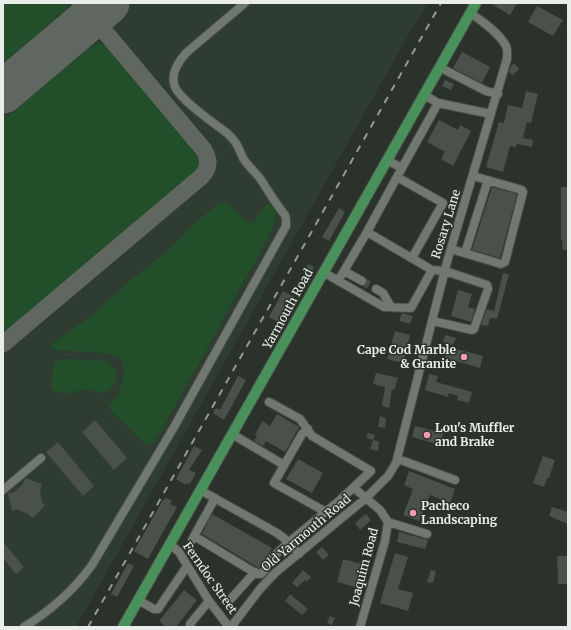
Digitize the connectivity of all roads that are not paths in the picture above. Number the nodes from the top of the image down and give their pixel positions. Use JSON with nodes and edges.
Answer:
{"nodes":[{"id":1,"x":245,"y":3,"type":"edge"},
{"id":2,"x":476,"y":3,"type":"edge"},
{"id":3,"x":470,"y":14,"type":"junction"},
{"id":4,"x":439,"y":67,"type":"junction"},
{"id":5,"x":498,"y":94,"type":"junction"},
{"id":6,"x":424,"y":95,"type":"junction"},
{"id":7,"x":438,"y":103,"type":"junction"},
{"id":8,"x":492,"y":114,"type":"junction"},
{"id":9,"x":387,"y":160,"type":"junction"},
{"id":10,"x":402,"y":168,"type":"junction"},
{"id":11,"x":473,"y":176,"type":"junction"},
{"id":12,"x":397,"y":177,"type":"junction"},
{"id":13,"x":488,"y":180,"type":"junction"},
{"id":14,"x":367,"y":232,"type":"junction"},
{"id":15,"x":451,"y":249,"type":"junction"},
{"id":16,"x":465,"y":253,"type":"junction"},
{"id":17,"x":412,"y":258,"type":"junction"},
{"id":18,"x":432,"y":270,"type":"junction"},
{"id":19,"x":344,"y":271,"type":"junction"},
{"id":20,"x":444,"y":271,"type":"junction"},
{"id":21,"x":323,"y":272,"type":"junction"},
{"id":22,"x":338,"y":281,"type":"junction"},
{"id":23,"x":362,"y":281,"type":"tunnel mouth"},
{"id":24,"x":376,"y":289,"type":"tunnel mouth"},
{"id":25,"x":391,"y":307,"type":"junction"},
{"id":26,"x":433,"y":320,"type":"junction"},
{"id":27,"x":270,"y":402,"type":"dead end"},
{"id":28,"x":308,"y":429,"type":"junction"},
{"id":29,"x":232,"y":434,"type":"junction"},
{"id":30,"x":41,"y":458,"type":"dead end"},
{"id":31,"x":398,"y":458,"type":"junction"},
{"id":32,"x":284,"y":465,"type":"junction"},
{"id":33,"x":455,"y":480,"type":"dead end"},
{"id":34,"x":354,"y":488,"type":"junction"},
{"id":35,"x":3,"y":490,"type":"edge"},
{"id":36,"x":200,"y":490,"type":"junction"},
{"id":37,"x":215,"y":498,"type":"junction"},
{"id":38,"x":366,"y":498,"type":"junction"},
{"id":39,"x":326,"y":512,"type":"junction"},
{"id":40,"x":388,"y":522,"type":"junction"},
{"id":41,"x":428,"y":534,"type":"dead end"},
{"id":42,"x":289,"y":542,"type":"junction"},
{"id":43,"x":170,"y":544,"type":"junction"},
{"id":44,"x":299,"y":554,"type":"junction"},
{"id":45,"x":187,"y":566,"type":"junction"},
{"id":46,"x":255,"y":572,"type":"junction"},
{"id":47,"x":138,"y":600,"type":"junction"},
{"id":48,"x":209,"y":601,"type":"junction"},
{"id":49,"x":229,"y":601,"type":"dead end"},
{"id":50,"x":190,"y":624,"type":"dead end"},
{"id":51,"x":24,"y":627,"type":"edge"},
{"id":52,"x":123,"y":627,"type":"edge"},
{"id":53,"x":230,"y":627,"type":"edge"},
{"id":54,"x":360,"y":627,"type":"edge"}],
"edges":[{"from":1,"to":51,"type":"street"},
{"from":2,"to":3,"type":"main road","name":"Yarmouth Road"},
{"from":3,"to":4,"type":"main road","name":"Yarmouth Road"},
{"from":3,"to":5,"type":"street","name":"Rosary Lane"},
{"from":4,"to":5,"type":"street"},
{"from":4,"to":6,"type":"main road","name":"Yarmouth Road"},
{"from":5,"to":8,"type":"street","name":"Rosary Lane"},
{"from":6,"to":7,"type":"street"},
{"from":6,"to":9,"type":"main road","name":"Yarmouth Road"},
{"from":7,"to":8,"type":"street"},
{"from":7,"to":10,"type":"street"},
{"from":8,"to":11,"type":"street","name":"Rosary Lane"},
{"from":9,"to":10,"type":"street"},
{"from":9,"to":21,"type":"main road","name":"Yarmouth Road"},
{"from":10,"to":12,"type":"street"},
{"from":11,"to":13,"type":"street"},
{"from":11,"to":15,"type":"street","name":"Rosary Lane"},
{"from":12,"to":14,"type":"street"},
{"from":12,"to":17,"type":"street"},
{"from":13,"to":16,"type":"street"},
{"from":13,"to":16,"type":"street"},
{"from":14,"to":17,"type":"street"},
{"from":14,"to":19,"type":"street"},
{"from":15,"to":16,"type":"street"},
{"from":15,"to":20,"type":"street","name":"Rosary Lane"},
{"from":17,"to":18,"type":"street"},
{"from":18,"to":20,"type":"street"},
{"from":18,"to":25,"type":"street"},
{"from":19,"to":22,"type":"street"},
{"from":19,"to":23,"type":"street"},
{"from":20,"to":26,"type":"street","name":"Rosary Lane"},
{"from":20,"to":26,"type":"street"},
{"from":21,"to":22,"type":"street"},
{"from":21,"to":29,"type":"main road","name":"Yarmouth Road"},
{"from":22,"to":25,"type":"street"},
{"from":24,"to":25,"type":"street"},
{"from":26,"to":31,"type":"street","name":"Rosary Lane"},
{"from":27,"to":28,"type":"street"},
{"from":28,"to":32,"type":"street"},
{"from":28,"to":34,"type":"street"},
{"from":29,"to":32,"type":"street"},
{"from":29,"to":36,"type":"main road","name":"Yarmouth Road"},
{"from":30,"to":35,"type":"street"},
{"from":31,"to":33,"type":"street"},
{"from":31,"to":38,"type":"street","name":"Old Yarmouth Road"},
{"from":32,"to":39,"type":"street"},
{"from":34,"to":38,"type":"street","name":"Joaquim Road"},
{"from":34,"to":39,"type":"street"},
{"from":36,"to":37,"type":"street"},
{"from":36,"to":43,"type":"main road","name":"Yarmouth Road"},
{"from":37,"to":42,"type":"street"},
{"from":37,"to":46,"type":"street"},
{"from":38,"to":40,"type":"street","name":"Joaquim Road"},
{"from":38,"to":44,"type":"street","name":"Old Yarmouth Road"},
{"from":39,"to":42,"type":"street"},
{"from":40,"to":41,"type":"street"},
{"from":40,"to":54,"type":"street","name":"Joaquim Road"},
{"from":42,"to":44,"type":"street"},
{"from":42,"to":46,"type":"street"},
{"from":43,"to":45,"type":"street","name":"Ferndoc Street"},
{"from":43,"to":47,"type":"main road","name":"Yarmouth Road"},
{"from":44,"to":53,"type":"street","name":"Old Yarmouth Road"},
{"from":45,"to":47,"type":"street"},
{"from":45,"to":48,"type":"street","name":"Ferndoc Street"},
{"from":46,"to":49,"type":"street"},
{"from":47,"to":52,"type":"main road","name":"Yarmouth Road"},
{"from":48,"to":50,"type":"street"},
{"from":48,"to":53,"type":"street","name":"Ferndoc Street"}]}
